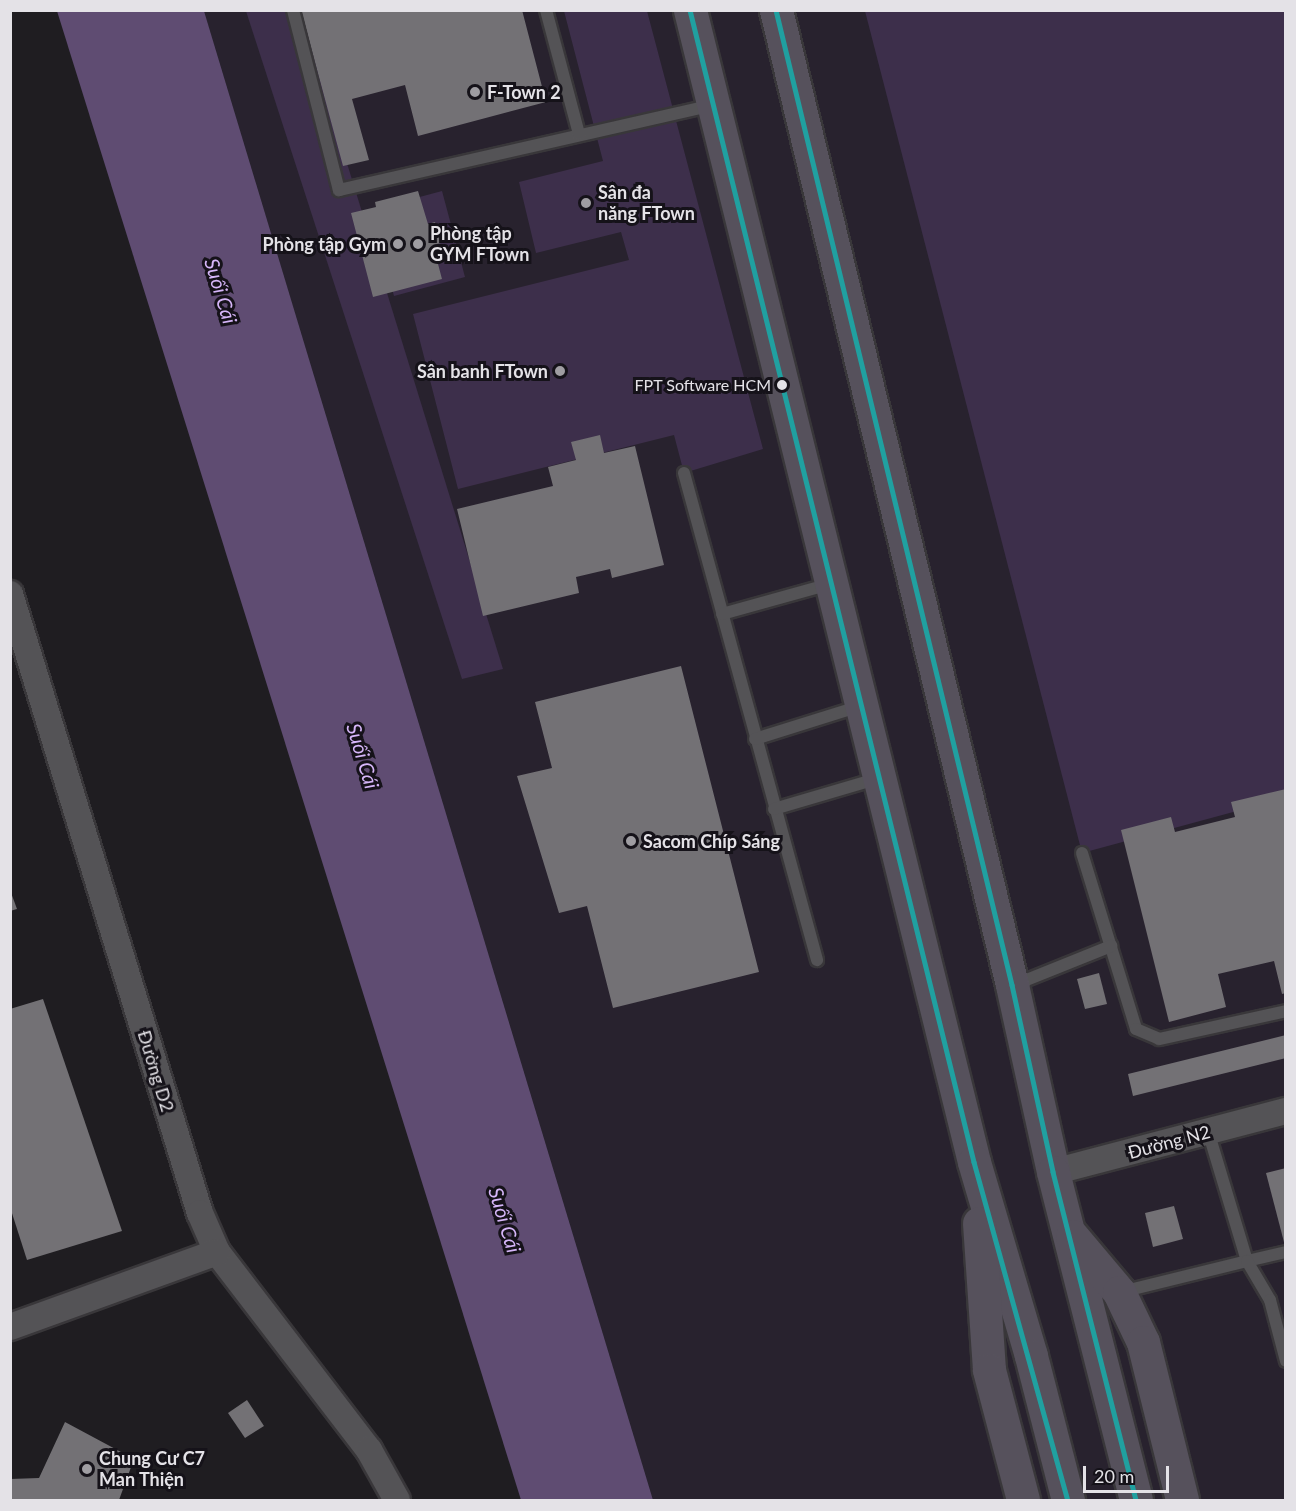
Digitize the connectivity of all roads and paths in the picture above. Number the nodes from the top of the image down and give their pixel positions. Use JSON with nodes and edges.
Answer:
{"nodes":[{"id":1,"x":293,"y":10,"type":"edge"},
{"id":2,"x":546,"y":10,"type":"edge"},
{"id":3,"x":690,"y":10,"type":"edge"},
{"id":4,"x":776,"y":10,"type":"edge"},
{"id":5,"x":713,"y":105,"type":"junction"},
{"id":6,"x":579,"y":135,"type":"junction"},
{"id":7,"x":684,"y":472,"type":"dead end"},
{"id":8,"x":830,"y":584,"type":"junction"},
{"id":9,"x":10,"y":594,"type":"edge"},
{"id":10,"x":722,"y":614,"type":"junction"},
{"id":11,"x":861,"y":705,"type":"junction"},
{"id":12,"x":755,"y":739,"type":"junction"},
{"id":13,"x":879,"y":777,"type":"junction"},
{"id":14,"x":774,"y":809,"type":"junction"},
{"id":15,"x":1082,"y":853,"type":"dead end"},
{"id":16,"x":1111,"y":946,"type":"junction"},
{"id":17,"x":817,"y":960,"type":"dead end"},
{"id":18,"x":1012,"y":985,"type":"junction"},
{"id":19,"x":1286,"y":1011,"type":"edge"},
{"id":20,"x":1286,"y":1111,"type":"edge"},
{"id":21,"x":1208,"y":1131,"type":"junction"},
{"id":22,"x":974,"y":1162,"type":"junction"},
{"id":23,"x":1053,"y":1172,"type":"junction"},
{"id":24,"x":1067,"y":1230,"type":"junction"},
{"id":25,"x":217,"y":1252,"type":"junction"},
{"id":26,"x":1286,"y":1252,"type":"edge"},
{"id":27,"x":1247,"y":1261,"type":"junction"},
{"id":28,"x":1119,"y":1292,"type":"junction"},
{"id":29,"x":10,"y":1327,"type":"edge"},
{"id":30,"x":1286,"y":1361,"type":"edge"},
{"id":31,"x":396,"y":1500,"type":"edge"},
{"id":32,"x":1023,"y":1500,"type":"edge"},
{"id":33,"x":1068,"y":1500,"type":"edge"},
{"id":34,"x":1136,"y":1500,"type":"edge"},
{"id":35,"x":1182,"y":1500,"type":"edge"}],
"edges":[{"from":1,"to":6,"type":"lane"},
{"from":2,"to":6,"type":"lane"},
{"from":3,"to":5,"type":"main road"},
{"from":4,"to":18,"type":"main road"},
{"from":5,"to":6,"type":"lane"},
{"from":5,"to":8,"type":"main road"},
{"from":7,"to":10,"type":"lane"},
{"from":8,"to":10,"type":"lane"},
{"from":8,"to":11,"type":"main road"},
{"from":9,"to":25,"type":"street","name":"Đường D2"},
{"from":10,"to":12,"type":"lane"},
{"from":11,"to":12,"type":"lane"},
{"from":11,"to":13,"type":"main road"},
{"from":12,"to":14,"type":"lane"},
{"from":13,"to":14,"type":"lane"},
{"from":13,"to":22,"type":"main road"},
{"from":14,"to":17,"type":"lane"},
{"from":15,"to":16,"type":"lane"},
{"from":16,"to":18,"type":"lane"},
{"from":16,"to":19,"type":"lane"},
{"from":18,"to":23,"type":"main road"},
{"from":20,"to":21,"type":"street","name":"Đường N2"},
{"from":21,"to":23,"type":"street","name":"Đường N2"},
{"from":21,"to":27,"type":"lane"},
{"from":22,"to":32,"type":"main road"},
{"from":22,"to":33,"type":"main road"},
{"from":23,"to":24,"type":"main road"},
{"from":24,"to":28,"type":"main road"},
{"from":24,"to":34,"type":"main road"},
{"from":25,"to":29,"type":"street"},
{"from":25,"to":31,"type":"street","name":"Đường D2"},
{"from":26,"to":27,"type":"lane"},
{"from":27,"to":28,"type":"lane"},
{"from":27,"to":30,"type":"lane"},
{"from":28,"to":35,"type":"main road"}]}
